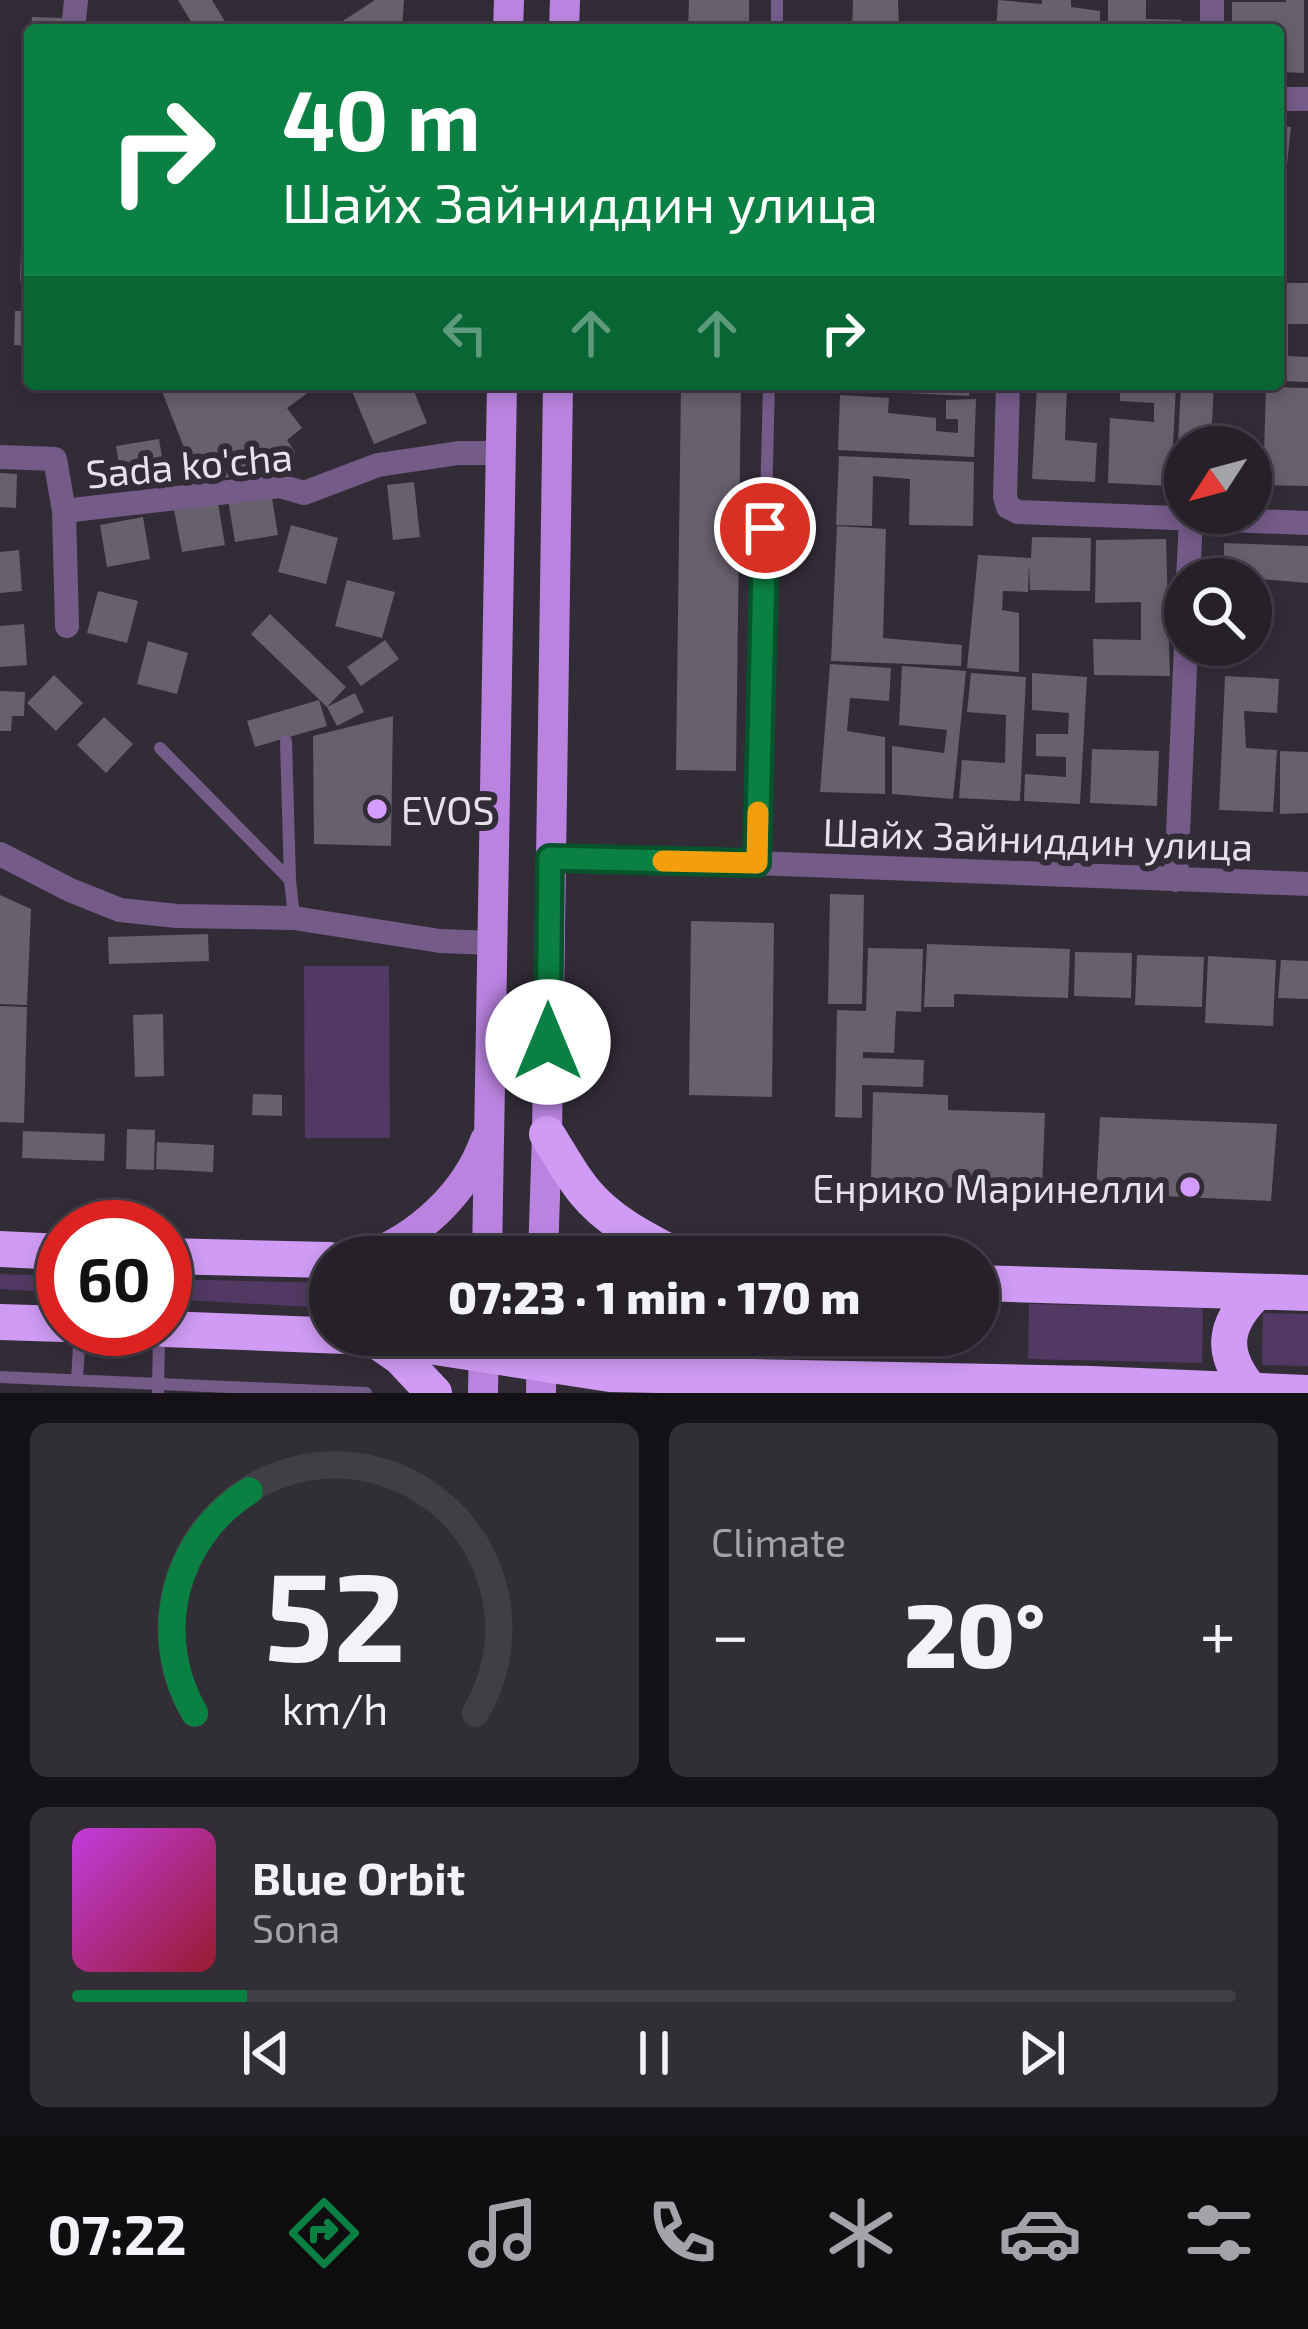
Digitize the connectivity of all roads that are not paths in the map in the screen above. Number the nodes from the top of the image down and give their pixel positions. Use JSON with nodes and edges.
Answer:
{"nodes":[{"id":1,"x":502,"y":390,"type":"edge"},
{"id":2,"x":558,"y":390,"type":"edge"},
{"id":3,"x":769,"y":390,"type":"edge"},
{"id":4,"x":1008,"y":390,"type":"edge"},
{"id":5,"x":501,"y":453,"type":"junction"},
{"id":6,"x":0,"y":457,"type":"edge"},
{"id":7,"x":64,"y":511,"type":"junction"},
{"id":8,"x":1164,"y":519,"type":"edge"},
{"id":9,"x":1272,"y":522,"type":"edge"},
{"id":10,"x":1308,"y":523,"type":"edge"},
{"id":11,"x":67,"y":626,"type":"dead end"},
{"id":12,"x":1185,"y":666,"type":"edge"},
{"id":13,"x":286,"y":741,"type":"dead end"},
{"id":14,"x":160,"y":748,"type":"dead end"},
{"id":15,"x":0,"y":854,"type":"edge"},
{"id":16,"x":550,"y":858,"type":"junction"},
{"id":17,"x":757,"y":863,"type":"junction"},
{"id":18,"x":290,"y":880,"type":"junction"},
{"id":19,"x":1176,"y":880,"type":"junction"},
{"id":20,"x":1308,"y":884,"type":"edge"},
{"id":21,"x":294,"y":918,"type":"junction"},
{"id":22,"x":491,"y":943,"type":"junction"},
{"id":23,"x":490,"y":1129,"type":"junction"},
{"id":24,"x":548,"y":1134,"type":"junction"},
{"id":25,"x":405,"y":1236,"type":"edge"},
{"id":26,"x":487,"y":1236,"type":"edge"},
{"id":27,"x":544,"y":1236,"type":"edge"},
{"id":28,"x":640,"y":1236,"type":"edge"},
{"id":29,"x":0,"y":1249,"type":"edge"},
{"id":30,"x":36,"y":1251,"type":"edge"},
{"id":31,"x":192,"y":1257,"type":"edge"},
{"id":32,"x":309,"y":1259,"type":"edge"},
{"id":33,"x":999,"y":1284,"type":"edge"},
{"id":34,"x":1257,"y":1292,"type":"junction"},
{"id":35,"x":1308,"y":1293,"type":"edge"},
{"id":36,"x":0,"y":1322,"type":"edge"},
{"id":37,"x":36,"y":1323,"type":"edge"},
{"id":38,"x":192,"y":1330,"type":"edge"},
{"id":39,"x":309,"y":1335,"type":"edge"},
{"id":40,"x":78,"y":1356,"type":"edge"},
{"id":41,"x":160,"y":1356,"type":"edge"},
{"id":42,"x":399,"y":1356,"type":"edge"},
{"id":43,"x":483,"y":1356,"type":"edge"},
{"id":44,"x":542,"y":1363,"type":"edge"},
{"id":45,"x":76,"y":1380,"type":"junction"},
{"id":46,"x":0,"y":1381,"type":"edge"},
{"id":47,"x":158,"y":1388,"type":"edge"},
{"id":48,"x":1092,"y":1388,"type":"edge"},
{"id":49,"x":1251,"y":1391,"type":"edge"},
{"id":50,"x":366,"y":1393,"type":"edge"},
{"id":51,"x":434,"y":1393,"type":"edge"},
{"id":52,"x":483,"y":1393,"type":"edge"},
{"id":53,"x":1308,"y":1393,"type":"edge"}],
"edges":[{"from":1,"to":5,"type":"main road"},
{"from":2,"to":16,"type":"main road"},
{"from":3,"to":17,"type":"lane"},
{"from":4,"to":8,"type":"street"},
{"from":5,"to":7,"type":"street","name":"Sada ko'cha"},
{"from":5,"to":22,"type":"main road"},
{"from":6,"to":7,"type":"street"},
{"from":7,"to":11,"type":"street","name":"Sada ko'cha"},
{"from":9,"to":10,"type":"street"},
{"from":12,"to":19,"type":"street"},
{"from":13,"to":18,"type":"lane"},
{"from":14,"to":18,"type":"lane"},
{"from":15,"to":21,"type":"street"},
{"from":16,"to":17,"type":"street","name":"Шайх Зайниддин улица"},
{"from":16,"to":24,"type":"main road"},
{"from":17,"to":19,"type":"street","name":"Шайх Зайниддин улица"},
{"from":18,"to":21,"type":"lane"},
{"from":19,"to":20,"type":"street","name":"Шайх Зайниддин улица"},
{"from":21,"to":22,"type":"street"},
{"from":22,"to":23,"type":"main road"},
{"from":23,"to":25,"type":"main road"},
{"from":23,"to":26,"type":"main road"},
{"from":24,"to":27,"type":"main road"},
{"from":24,"to":28,"type":"highway"},
{"from":29,"to":30,"type":"highway"},
{"from":31,"to":32,"type":"highway"},
{"from":33,"to":34,"type":"highway"},
{"from":34,"to":35,"type":"highway"},
{"from":34,"to":49,"type":"highway"},
{"from":36,"to":37,"type":"highway"},
{"from":38,"to":39,"type":"highway"},
{"from":40,"to":45,"type":"lane"},
{"from":41,"to":47,"type":"lane"},
{"from":42,"to":51,"type":"highway"},
{"from":43,"to":52,"type":"main road"},
{"from":44,"to":48,"type":"highway"},
{"from":45,"to":46,"type":"lane"},
{"from":45,"to":47,"type":"lane"},
{"from":47,"to":50,"type":"lane"},
{"from":48,"to":49,"type":"highway"},
{"from":49,"to":53,"type":"highway"}]}
